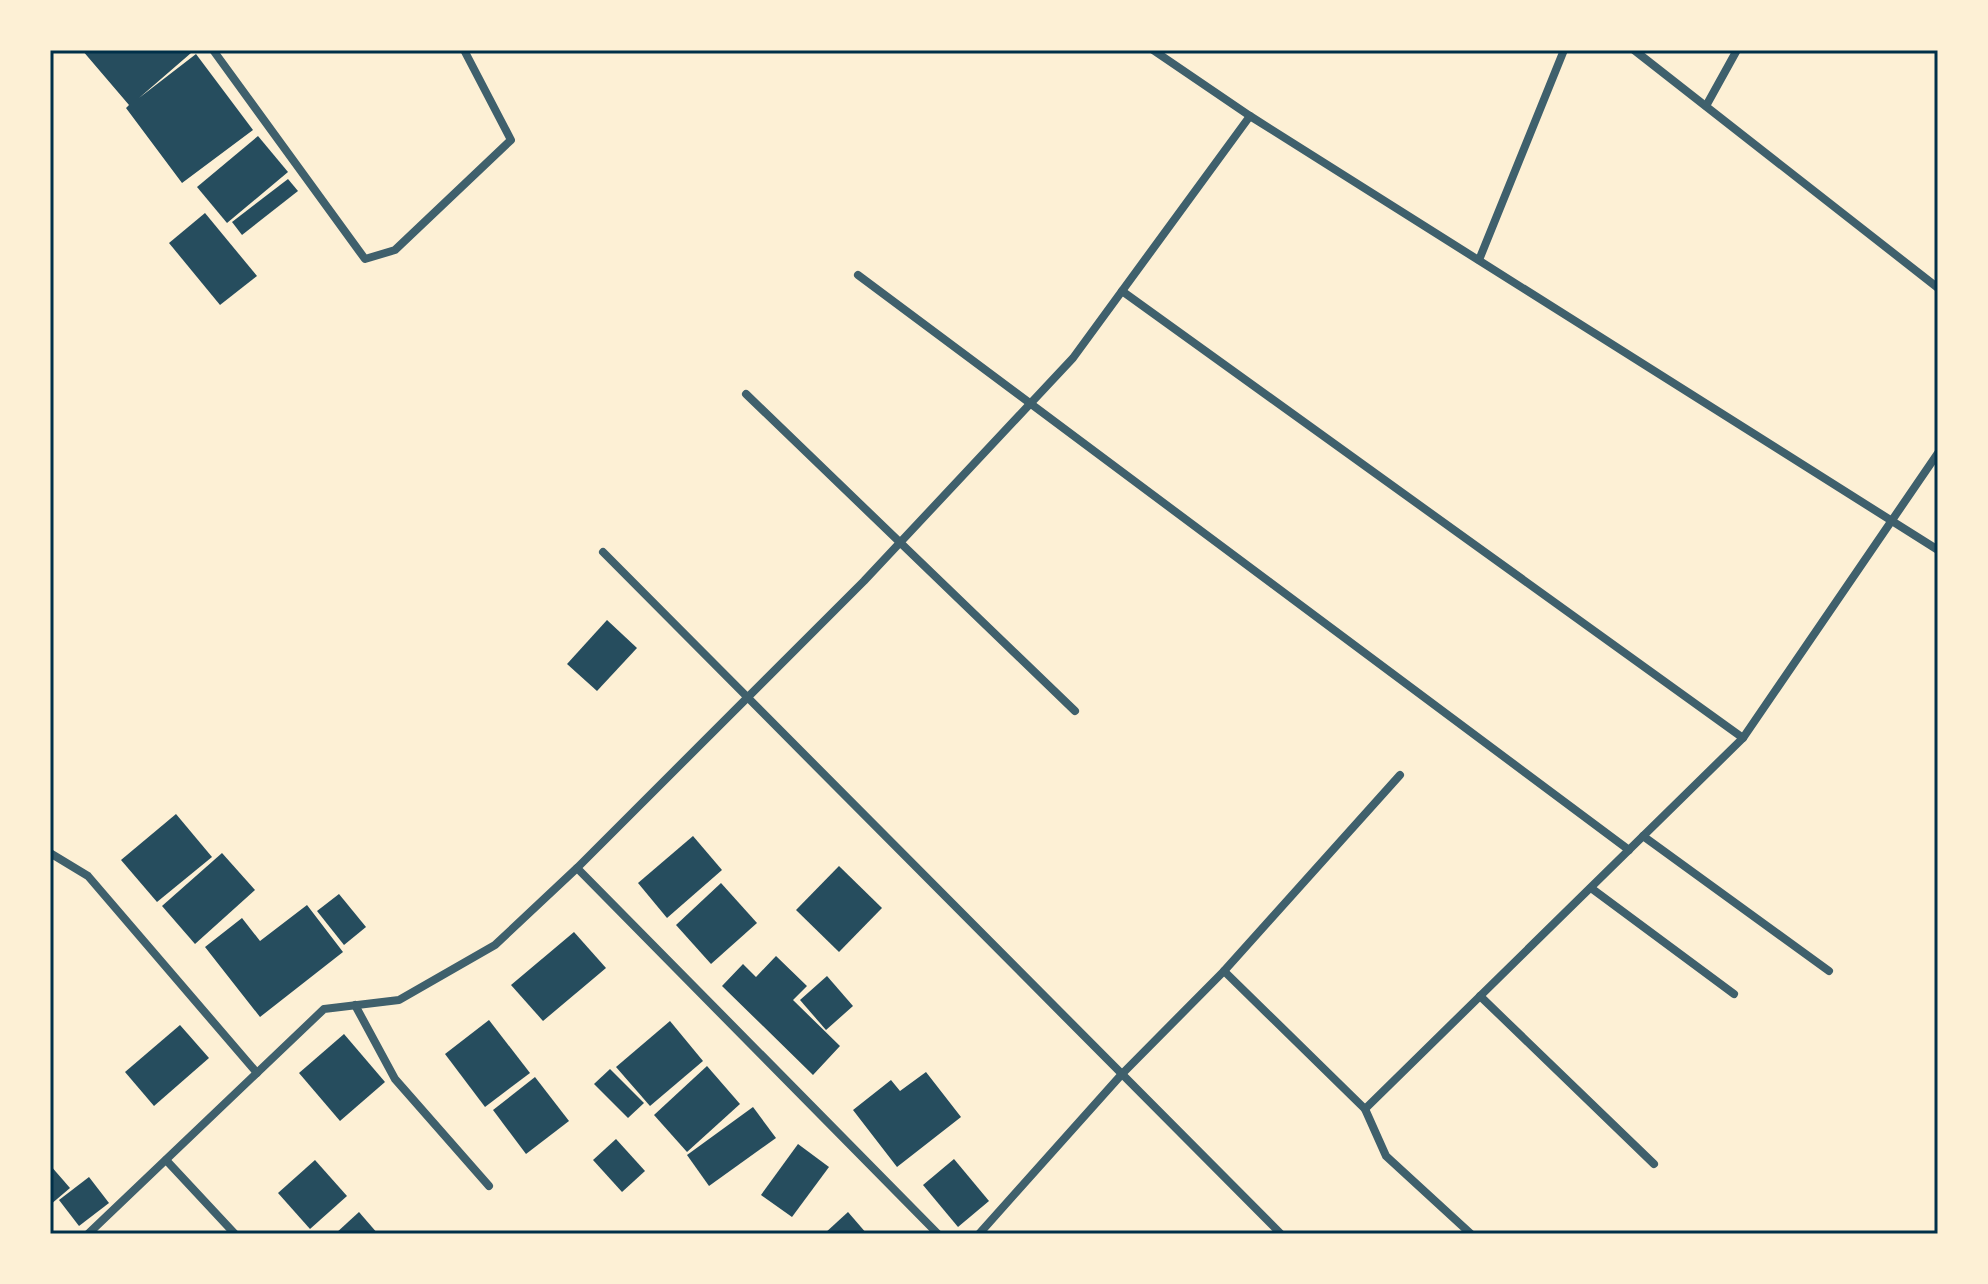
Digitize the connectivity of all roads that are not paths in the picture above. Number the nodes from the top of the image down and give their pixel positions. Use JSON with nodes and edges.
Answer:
{"nodes":[{"id":1,"x":213,"y":50,"type":"edge"},
{"id":2,"x":464,"y":50,"type":"edge"},
{"id":3,"x":1153,"y":50,"type":"edge"},
{"id":4,"x":1564,"y":50,"type":"edge"},
{"id":5,"x":1634,"y":50,"type":"edge"},
{"id":6,"x":1737,"y":50,"type":"edge"},
{"id":7,"x":1706,"y":106,"type":"junction"},
{"id":8,"x":1250,"y":116,"type":"junction"},
{"id":9,"x":1479,"y":260,"type":"junction"},
{"id":10,"x":858,"y":275,"type":"dead end"},
{"id":11,"x":1938,"y":288,"type":"edge"},
{"id":12,"x":1122,"y":291,"type":"junction"},
{"id":13,"x":746,"y":394,"type":"dead end"},
{"id":14,"x":1029,"y":405,"type":"junction"},
{"id":15,"x":1938,"y":453,"type":"edge"},
{"id":16,"x":1893,"y":521,"type":"junction"},
{"id":17,"x":900,"y":543,"type":"junction"},
{"id":18,"x":1938,"y":550,"type":"edge"},
{"id":19,"x":603,"y":552,"type":"dead end"},
{"id":20,"x":746,"y":698,"type":"junction"},
{"id":21,"x":1075,"y":711,"type":"dead end"},
{"id":22,"x":1743,"y":738,"type":"junction"},
{"id":23,"x":1400,"y":775,"type":"dead end"},
{"id":24,"x":1643,"y":836,"type":"junction"},
{"id":25,"x":1629,"y":850,"type":"junction"},
{"id":26,"x":50,"y":853,"type":"edge"},
{"id":27,"x":577,"y":868,"type":"junction"},
{"id":28,"x":1591,"y":888,"type":"junction"},
{"id":29,"x":1224,"y":971,"type":"junction"},
{"id":30,"x":1829,"y":971,"type":"dead end"},
{"id":31,"x":1734,"y":994,"type":"dead end"},
{"id":32,"x":1480,"y":996,"type":"junction"},
{"id":33,"x":355,"y":1005,"type":"junction"},
{"id":34,"x":257,"y":1073,"type":"junction"},
{"id":35,"x":1122,"y":1074,"type":"junction"},
{"id":36,"x":1365,"y":1109,"type":"junction"},
{"id":37,"x":166,"y":1160,"type":"junction"},
{"id":38,"x":1654,"y":1164,"type":"dead end"},
{"id":39,"x":489,"y":1186,"type":"dead end"},
{"id":40,"x":88,"y":1234,"type":"edge"},
{"id":41,"x":235,"y":1234,"type":"edge"},
{"id":42,"x":938,"y":1234,"type":"edge"},
{"id":43,"x":979,"y":1234,"type":"edge"},
{"id":44,"x":1281,"y":1234,"type":"edge"},
{"id":45,"x":1471,"y":1234,"type":"edge"}],
"edges":[{"from":1,"to":2,"type":"street"},
{"from":3,"to":8,"type":"street"},
{"from":4,"to":9,"type":"street"},
{"from":5,"to":7,"type":"street"},
{"from":6,"to":7,"type":"street"},
{"from":7,"to":11,"type":"street"},
{"from":8,"to":9,"type":"street"},
{"from":8,"to":12,"type":"street"},
{"from":9,"to":16,"type":"street"},
{"from":10,"to":14,"type":"street"},
{"from":12,"to":14,"type":"street"},
{"from":12,"to":22,"type":"street"},
{"from":13,"to":17,"type":"street"},
{"from":14,"to":17,"type":"street"},
{"from":14,"to":25,"type":"street"},
{"from":15,"to":16,"type":"street"},
{"from":16,"to":18,"type":"street"},
{"from":16,"to":22,"type":"street"},
{"from":17,"to":20,"type":"street"},
{"from":17,"to":21,"type":"street"},
{"from":19,"to":20,"type":"street"},
{"from":20,"to":27,"type":"street"},
{"from":20,"to":35,"type":"street"},
{"from":22,"to":24,"type":"street"},
{"from":23,"to":29,"type":"street"},
{"from":24,"to":25,"type":"street"},
{"from":24,"to":30,"type":"street"},
{"from":25,"to":28,"type":"street"},
{"from":26,"to":34,"type":"street"},
{"from":27,"to":33,"type":"street"},
{"from":27,"to":42,"type":"street"},
{"from":28,"to":31,"type":"street"},
{"from":28,"to":32,"type":"street"},
{"from":29,"to":35,"type":"street"},
{"from":29,"to":36,"type":"street"},
{"from":32,"to":36,"type":"street"},
{"from":32,"to":38,"type":"street"},
{"from":33,"to":34,"type":"street"},
{"from":33,"to":39,"type":"street"},
{"from":34,"to":37,"type":"street"},
{"from":35,"to":43,"type":"street"},
{"from":35,"to":44,"type":"street"},
{"from":36,"to":45,"type":"street"},
{"from":37,"to":40,"type":"street"},
{"from":37,"to":41,"type":"street"}]}
